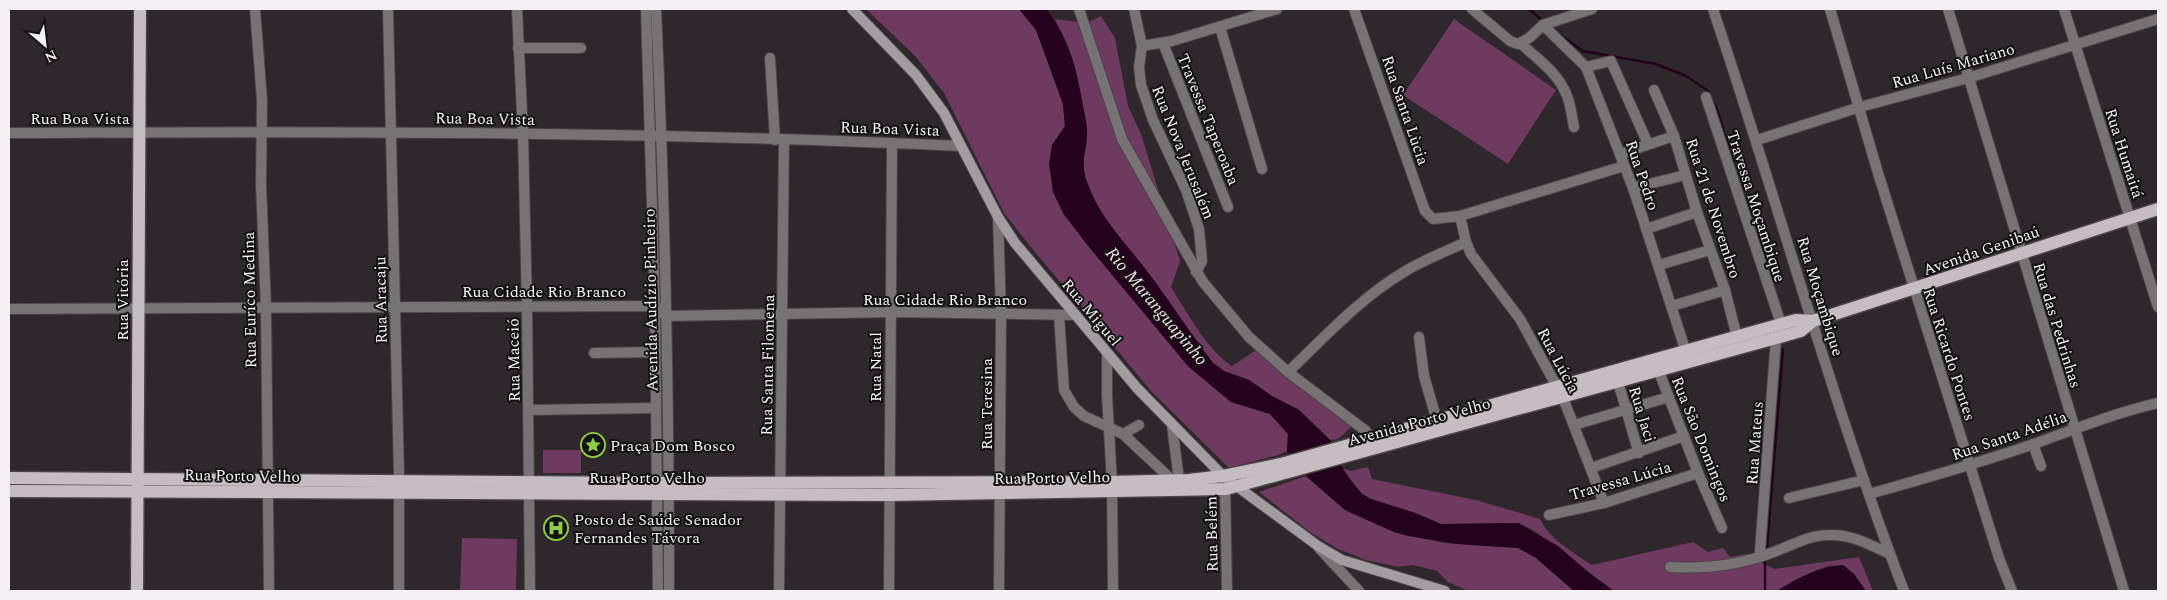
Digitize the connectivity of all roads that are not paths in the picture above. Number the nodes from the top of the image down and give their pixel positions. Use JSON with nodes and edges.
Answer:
{"nodes":[{"id":1,"x":140,"y":9,"type":"edge"},
{"id":2,"x":255,"y":9,"type":"edge"},
{"id":3,"x":388,"y":9,"type":"edge"},
{"id":4,"x":517,"y":9,"type":"edge"},
{"id":5,"x":646,"y":9,"type":"edge"},
{"id":6,"x":656,"y":9,"type":"edge"},
{"id":7,"x":852,"y":9,"type":"edge"},
{"id":8,"x":1079,"y":9,"type":"edge"},
{"id":9,"x":1134,"y":9,"type":"edge"},
{"id":10,"x":1277,"y":9,"type":"edge"},
{"id":11,"x":1354,"y":9,"type":"edge"},
{"id":12,"x":1472,"y":9,"type":"edge"},
{"id":13,"x":1592,"y":9,"type":"edge"},
{"id":14,"x":1713,"y":9,"type":"edge"},
{"id":15,"x":1830,"y":9,"type":"edge"},
{"id":16,"x":1948,"y":9,"type":"edge"},
{"id":17,"x":2064,"y":9,"type":"edge"},
{"id":18,"x":1582,"y":11,"type":"edge"},
{"id":19,"x":2158,"y":19,"type":"edge"},
{"id":20,"x":1543,"y":25,"type":"junction"},
{"id":21,"x":1220,"y":27,"type":"junction"},
{"id":22,"x":1163,"y":43,"type":"junction"},
{"id":23,"x":1521,"y":44,"type":"junction"},
{"id":24,"x":2075,"y":45,"type":"junction"},
{"id":25,"x":1142,"y":46,"type":"junction"},
{"id":26,"x":518,"y":48,"type":"junction"},
{"id":27,"x":581,"y":48,"type":"dead end"},
{"id":28,"x":770,"y":58,"type":"dead end"},
{"id":29,"x":1586,"y":67,"type":"junction"},
{"id":30,"x":648,"y":69,"type":"junction"},
{"id":31,"x":659,"y":70,"type":"junction"},
{"id":32,"x":1968,"y":78,"type":"junction"},
{"id":33,"x":1654,"y":90,"type":"dead end"},
{"id":34,"x":1706,"y":97,"type":"dead end"},
{"id":35,"x":1860,"y":107,"type":"junction"},
{"id":36,"x":1574,"y":128,"type":"dead end"},
{"id":37,"x":392,"y":131,"type":"junction"},
{"id":38,"x":139,"y":132,"type":"junction"},
{"id":39,"x":262,"y":132,"type":"junction"},
{"id":40,"x":9,"y":133,"type":"edge"},
{"id":41,"x":523,"y":134,"type":"junction"},
{"id":42,"x":650,"y":135,"type":"junction"},
{"id":43,"x":662,"y":136,"type":"junction"},
{"id":44,"x":1674,"y":136,"type":"junction"},
{"id":45,"x":780,"y":140,"type":"junction"},
{"id":46,"x":1757,"y":140,"type":"junction"},
{"id":47,"x":892,"y":143,"type":"junction"},
{"id":48,"x":1648,"y":144,"type":"junction"},
{"id":49,"x":961,"y":146,"type":"junction"},
{"id":50,"x":1620,"y":154,"type":"junction"},
{"id":51,"x":1624,"y":166,"type":"junction"},
{"id":52,"x":1262,"y":169,"type":"dead end"},
{"id":53,"x":1685,"y":175,"type":"junction"},
{"id":54,"x":1633,"y":188,"type":"junction"},
{"id":55,"x":1228,"y":207,"type":"dead end"},
{"id":56,"x":2158,"y":209,"type":"edge"},
{"id":57,"x":1697,"y":212,"type":"junction"},
{"id":58,"x":1460,"y":216,"type":"junction"},
{"id":59,"x":998,"y":217,"type":"junction"},
{"id":60,"x":2130,"y":218,"type":"junction"},
{"id":61,"x":1646,"y":228,"type":"junction"},
{"id":62,"x":1466,"y":242,"type":"junction"},
{"id":63,"x":1710,"y":250,"type":"junction"},
{"id":64,"x":2020,"y":254,"type":"junction"},
{"id":65,"x":1660,"y":265,"type":"junction"},
{"id":66,"x":1196,"y":272,"type":"junction"},
{"id":67,"x":1725,"y":290,"type":"junction"},
{"id":68,"x":1914,"y":290,"type":"junction"},
{"id":69,"x":527,"y":306,"type":"junction"},
{"id":70,"x":654,"y":306,"type":"junction"},
{"id":71,"x":1672,"y":306,"type":"junction"},
{"id":72,"x":395,"y":307,"type":"junction"},
{"id":73,"x":2158,"y":307,"type":"edge"},
{"id":74,"x":266,"y":308,"type":"junction"},
{"id":75,"x":9,"y":309,"type":"edge"},
{"id":76,"x":138,"y":309,"type":"junction"},
{"id":77,"x":783,"y":314,"type":"junction"},
{"id":78,"x":891,"y":314,"type":"junction"},
{"id":79,"x":1001,"y":314,"type":"junction"},
{"id":80,"x":1076,"y":315,"type":"junction"},
{"id":81,"x":666,"y":316,"type":"junction"},
{"id":82,"x":1059,"y":316,"type":"junction"},
{"id":83,"x":1813,"y":321,"type":"junction"},
{"id":84,"x":1781,"y":324,"type":"junction"},
{"id":85,"x":1419,"y":337,"type":"dead end"},
{"id":86,"x":1737,"y":337,"type":"junction"},
{"id":87,"x":1776,"y":338,"type":"junction"},
{"id":88,"x":655,"y":352,"type":"junction"},
{"id":89,"x":1686,"y":352,"type":"junction"},
{"id":90,"x":594,"y":353,"type":"dead end"},
{"id":91,"x":1107,"y":354,"type":"junction"},
{"id":92,"x":1656,"y":366,"type":"junction"},
{"id":93,"x":1288,"y":372,"type":"junction"},
{"id":94,"x":1618,"y":383,"type":"junction"},
{"id":95,"x":1560,"y":393,"type":"junction"},
{"id":96,"x":1668,"y":397,"type":"junction"},
{"id":97,"x":2158,"y":403,"type":"edge"},
{"id":98,"x":655,"y":408,"type":"junction"},
{"id":99,"x":529,"y":410,"type":"junction"},
{"id":100,"x":1627,"y":411,"type":"junction"},
{"id":101,"x":1437,"y":421,"type":"junction"},
{"id":102,"x":1574,"y":424,"type":"junction"},
{"id":103,"x":1172,"y":425,"type":"junction"},
{"id":104,"x":1139,"y":426,"type":"dead end"},
{"id":105,"x":2073,"y":428,"type":"junction"},
{"id":106,"x":1110,"y":430,"type":"junction"},
{"id":107,"x":1122,"y":434,"type":"junction"},
{"id":108,"x":1684,"y":436,"type":"junction"},
{"id":109,"x":1370,"y":440,"type":"junction"},
{"id":110,"x":2033,"y":444,"type":"junction"},
{"id":111,"x":1639,"y":453,"type":"junction"},
{"id":112,"x":1339,"y":454,"type":"junction"},
{"id":113,"x":1970,"y":465,"type":"junction"},
{"id":114,"x":2041,"y":466,"type":"dead end"},
{"id":115,"x":1591,"y":468,"type":"junction"},
{"id":116,"x":1282,"y":469,"type":"junction"},
{"id":117,"x":1698,"y":473,"type":"junction"},
{"id":118,"x":1223,"y":476,"type":"junction"},
{"id":119,"x":9,"y":478,"type":"edge"},
{"id":120,"x":1175,"y":480,"type":"junction"},
{"id":121,"x":1864,"y":480,"type":"junction"},
{"id":122,"x":890,"y":482,"type":"junction"},
{"id":123,"x":44,"y":484,"type":"junction"},
{"id":124,"x":138,"y":484,"type":"junction"},
{"id":125,"x":267,"y":486,"type":"junction"},
{"id":126,"x":399,"y":487,"type":"junction"},
{"id":127,"x":530,"y":487,"type":"junction"},
{"id":128,"x":1112,"y":487,"type":"junction"},
{"id":129,"x":663,"y":488,"type":"junction"},
{"id":130,"x":779,"y":488,"type":"junction"},
{"id":131,"x":1001,"y":488,"type":"junction"},
{"id":132,"x":1232,"y":488,"type":"junction"},
{"id":133,"x":9,"y":491,"type":"edge"},
{"id":134,"x":1869,"y":494,"type":"junction"},
{"id":135,"x":890,"y":495,"type":"junction"},
{"id":136,"x":1789,"y":498,"type":"dead end"},
{"id":137,"x":1604,"y":503,"type":"junction"},
{"id":138,"x":1549,"y":515,"type":"dead end"},
{"id":139,"x":1722,"y":528,"type":"dead end"},
{"id":140,"x":1318,"y":546,"type":"junction"},
{"id":141,"x":1760,"y":551,"type":"dead end"},
{"id":142,"x":1890,"y":554,"type":"junction"},
{"id":143,"x":1670,"y":567,"type":"dead end"},
{"id":144,"x":137,"y":591,"type":"edge"},
{"id":145,"x":269,"y":591,"type":"edge"},
{"id":146,"x":399,"y":591,"type":"edge"},
{"id":147,"x":530,"y":591,"type":"edge"},
{"id":148,"x":658,"y":591,"type":"edge"},
{"id":149,"x":669,"y":591,"type":"edge"},
{"id":150,"x":779,"y":591,"type":"edge"},
{"id":151,"x":889,"y":591,"type":"edge"},
{"id":152,"x":999,"y":591,"type":"edge"},
{"id":153,"x":1113,"y":591,"type":"edge"},
{"id":154,"x":1227,"y":591,"type":"edge"},
{"id":155,"x":1359,"y":591,"type":"edge"},
{"id":156,"x":1446,"y":591,"type":"edge"},
{"id":157,"x":1904,"y":591,"type":"edge"},
{"id":158,"x":2012,"y":591,"type":"edge"},
{"id":159,"x":2124,"y":591,"type":"edge"}],
"edges":[{"from":1,"to":38,"type":"main road","name":"Rua Vitória"},
{"from":2,"to":39,"type":"street","name":"Rua Euríco Medina"},
{"from":3,"to":37,"type":"street","name":"Rua Aracaju"},
{"from":4,"to":26,"type":"street","name":"Rua Maceió"},
{"from":5,"to":30,"type":"street","name":"Avenida Audízio Pinheiro"},
{"from":6,"to":31,"type":"street","name":"Avenida Audízio Pinheiro"},
{"from":7,"to":49,"type":"main road","name":"Rua Miguel"},
{"from":8,"to":66,"type":"street"},
{"from":9,"to":25,"type":"street","name":"Rua Nova Jerusalém"},
{"from":10,"to":21,"type":"street"},
{"from":11,"to":58,"type":"street","name":"Rua Santa Lùcia"},
{"from":12,"to":23,"type":"street"},
{"from":13,"to":18,"type":"street"},
{"from":14,"to":46,"type":"street","name":"Rua Moçambique"},
{"from":15,"to":35,"type":"street","name":"Rua Ricardo Pontes"},
{"from":16,"to":32,"type":"street","name":"Rua das Pedrinhas"},
{"from":17,"to":24,"type":"street","name":"Rua Humaitá"},
{"from":18,"to":20,"type":"street"},
{"from":19,"to":24,"type":"street","name":"Rua Luís Mariano"},
{"from":20,"to":23,"type":"street"},
{"from":20,"to":29,"type":"street","name":"Rua Pedro"},
{"from":21,"to":22,"type":"street"},
{"from":21,"to":52,"type":"street"},
{"from":22,"to":25,"type":"street"},
{"from":22,"to":55,"type":"street","name":"Travessa Taperoaba"},
{"from":23,"to":36,"type":"street"},
{"from":24,"to":32,"type":"street","name":"Rua Luís Mariano"},
{"from":24,"to":60,"type":"street","name":"Rua Humaitá"},
{"from":25,"to":66,"type":"street","name":"Rua Nova Jerusalém"},
{"from":26,"to":27,"type":"street"},
{"from":26,"to":41,"type":"street","name":"Rua Maceió"},
{"from":28,"to":45,"type":"street","name":"Rua Santa Filomena"},
{"from":29,"to":48,"type":"street"},
{"from":29,"to":50,"type":"street","name":"Rua Pedro"},
{"from":30,"to":31,"type":"street"},
{"from":30,"to":42,"type":"street","name":"Avenida Audízio Pinheiro"},
{"from":31,"to":43,"type":"street","name":"Avenida Audízio Pinheiro"},
{"from":32,"to":35,"type":"street","name":"Rua Luís Mariano"},
{"from":32,"to":64,"type":"street","name":"Rua das Pedrinhas"},
{"from":33,"to":44,"type":"street","name":"Rua 21 de Novembro"},
{"from":34,"to":84,"type":"street","name":"Travessa Moçambique"},
{"from":35,"to":46,"type":"street","name":"Rua Luís Mariano"},
{"from":35,"to":68,"type":"street","name":"Rua Ricardo Pontes"},
{"from":37,"to":39,"type":"street","name":"Rua Boa Vista"},
{"from":37,"to":41,"type":"street","name":"Rua Boa Vista"},
{"from":37,"to":72,"type":"street","name":"Rua Aracaju"},
{"from":38,"to":39,"type":"street","name":"Rua Boa Vista"},
{"from":38,"to":40,"type":"street","name":"Rua Boa Vista"},
{"from":38,"to":76,"type":"main road","name":"Rua Vitória"},
{"from":39,"to":74,"type":"street","name":"Rua Euríco Medina"},
{"from":41,"to":42,"type":"street","name":"Rua Boa Vista"},
{"from":41,"to":69,"type":"street","name":"Rua Maceió"},
{"from":42,"to":43,"type":"street","name":"Rua Boa Vista"},
{"from":42,"to":70,"type":"street","name":"Avenida Audízio Pinheiro"},
{"from":43,"to":45,"type":"street","name":"Rua Boa Vista"},
{"from":43,"to":81,"type":"street","name":"Avenida Audízio Pinheiro"},
{"from":44,"to":48,"type":"street"},
{"from":44,"to":53,"type":"street","name":"Rua 21 de Novembro"},
{"from":45,"to":47,"type":"street","name":"Rua Boa Vista"},
{"from":45,"to":77,"type":"street","name":"Rua Santa Filomena"},
{"from":46,"to":83,"type":"street","name":"Rua Moçambique"},
{"from":47,"to":49,"type":"street","name":"Rua Boa Vista"},
{"from":47,"to":78,"type":"street","name":"Rua Natal"},
{"from":48,"to":50,"type":"street"},
{"from":49,"to":59,"type":"main road","name":"Rua Miguel"},
{"from":50,"to":51,"type":"street","name":"Rua Pedro"},
{"from":51,"to":54,"type":"street","name":"Rua Pedro"},
{"from":51,"to":58,"type":"street"},
{"from":53,"to":54,"type":"street"},
{"from":53,"to":57,"type":"street","name":"Rua 21 de Novembro"},
{"from":54,"to":61,"type":"street","name":"Rua Pedro"},
{"from":56,"to":60,"type":"main road","name":"Avenida Genibaú"},
{"from":57,"to":61,"type":"street"},
{"from":57,"to":63,"type":"street","name":"Rua 21 de Novembro"},
{"from":58,"to":62,"type":"street"},
{"from":59,"to":79,"type":"street","name":"Rua Teresina"},
{"from":59,"to":80,"type":"main road","name":"Rua Miguel"},
{"from":60,"to":64,"type":"main road","name":"Avenida Genibaú"},
{"from":60,"to":73,"type":"street","name":"Rua Humaitá"},
{"from":61,"to":65,"type":"street","name":"Rua Pedro"},
{"from":62,"to":93,"type":"street"},
{"from":62,"to":95,"type":"street","name":"Rua Lúcia"},
{"from":63,"to":65,"type":"street"},
{"from":63,"to":67,"type":"street","name":"Rua 21 de Novembro"},
{"from":64,"to":68,"type":"main road","name":"Avenida Genibaú"},
{"from":64,"to":105,"type":"street","name":"Rua das Pedrinhas"},
{"from":65,"to":71,"type":"street","name":"Rua Pedro"},
{"from":66,"to":93,"type":"street"},
{"from":67,"to":71,"type":"street"},
{"from":67,"to":86,"type":"street","name":"Rua 21 de Novembro"},
{"from":68,"to":83,"type":"main road","name":"Avenida Genibaú"},
{"from":68,"to":113,"type":"street","name":"Rua Ricardo Pontes"},
{"from":69,"to":70,"type":"street","name":"Rua Cidade Rio Branco"},
{"from":69,"to":72,"type":"street","name":"Rua Cidade Rio Branco"},
{"from":69,"to":99,"type":"street","name":"Rua Maceió"},
{"from":70,"to":81,"type":"street"},
{"from":70,"to":88,"type":"street","name":"Avenida Audízio Pinheiro"},
{"from":71,"to":89,"type":"street","name":"Rua Pedro"},
{"from":72,"to":74,"type":"street","name":"Rua Cidade Rio Branco"},
{"from":72,"to":126,"type":"street","name":"Rua Aracaju"},
{"from":74,"to":76,"type":"street","name":"Rua Cidade Rio Branco"},
{"from":74,"to":125,"type":"street","name":"Rua Euríco Medina"},
{"from":75,"to":76,"type":"street","name":"Rua Cidade Rio Branco"},
{"from":76,"to":124,"type":"main road","name":"Rua Vitória"},
{"from":77,"to":78,"type":"street","name":"Rua Cidade Rio Branco"},
{"from":77,"to":81,"type":"street","name":"Rua Cidade Rio Branco"},
{"from":77,"to":130,"type":"street","name":"Rua Santa Filomena"},
{"from":78,"to":79,"type":"street","name":"Rua Cidade Rio Branco"},
{"from":78,"to":122,"type":"street","name":"Rua Natal"},
{"from":79,"to":82,"type":"street","name":"Rua Cidade Rio Branco"},
{"from":79,"to":131,"type":"street","name":"Rua Teresina"},
{"from":80,"to":82,"type":"street","name":"Rua Cidade Rio Branco"},
{"from":80,"to":91,"type":"main road","name":"Rua Miguel"},
{"from":81,"to":129,"type":"street","name":"Avenida Audízio Pinheiro"},
{"from":82,"to":106,"type":"street"},
{"from":83,"to":84,"type":"main road","name":"Avenida Genibaú"},
{"from":83,"to":87,"type":"main road","name":"Avenida Genibaú"},
{"from":83,"to":121,"type":"street","name":"Rua Moçambique"},
{"from":84,"to":86,"type":"main road","name":"Avenida Genibaú"},
{"from":85,"to":101,"type":"street"},
{"from":86,"to":89,"type":"main road","name":"Avenida Genibaú"},
{"from":87,"to":92,"type":"main road","name":"Avenida Genibaú"},
{"from":87,"to":141,"type":"street","name":"Rua Mateus"},
{"from":88,"to":90,"type":"street"},
{"from":88,"to":98,"type":"street","name":"Avenida Audízio Pinheiro"},
{"from":89,"to":92,"type":"main road","name":"Avenida Genibaú"},
{"from":91,"to":103,"type":"main road","name":"Rua Miguel"},
{"from":91,"to":106,"type":"street"},
{"from":92,"to":94,"type":"main road","name":"Avenida Genibaú"},
{"from":92,"to":95,"type":"main road","name":"Avenida Genibaú"},
{"from":92,"to":96,"type":"street","name":"Rua São Domingos"},
{"from":93,"to":109,"type":"street"},
{"from":94,"to":95,"type":"main road","name":"Avenida Genibaú"},
{"from":94,"to":100,"type":"street","name":"Rua Jaci"},
{"from":95,"to":101,"type":"main road","name":"Avenida Porto Velho"},
{"from":95,"to":102,"type":"street","name":"Rua Lúcia"},
{"from":95,"to":112,"type":"main road","name":"Avenida Porto Velho"},
{"from":96,"to":100,"type":"street"},
{"from":96,"to":108,"type":"street","name":"Rua São Domingos"},
{"from":97,"to":105,"type":"street","name":"Rua Santa Adélia"},
{"from":98,"to":99,"type":"street"},
{"from":98,"to":129,"type":"street","name":"Avenida Audízio Pinheiro"},
{"from":99,"to":127,"type":"street","name":"Rua Maceió"},
{"from":100,"to":102,"type":"street"},
{"from":100,"to":111,"type":"street","name":"Rua Jaci"},
{"from":101,"to":109,"type":"main road","name":"Avenida Porto Velho"},
{"from":102,"to":115,"type":"street","name":"Rua Lúcia"},
{"from":103,"to":118,"type":"main road","name":"Rua Miguel"},
{"from":103,"to":120,"type":"street"},
{"from":104,"to":107,"type":"street"},
{"from":105,"to":110,"type":"street","name":"Rua Santa Adélia"},
{"from":105,"to":159,"type":"street","name":"Rua das Pedrinhas"},
{"from":106,"to":107,"type":"street"},
{"from":106,"to":128,"type":"street"},
{"from":107,"to":120,"type":"street"},
{"from":108,"to":111,"type":"street"},
{"from":108,"to":117,"type":"street","name":"Rua São Domingos"},
{"from":109,"to":112,"type":"main road","name":"Avenida Porto Velho"},
{"from":110,"to":113,"type":"street","name":"Rua Santa Adélia"},
{"from":110,"to":114,"type":"street"},
{"from":111,"to":115,"type":"street"},
{"from":112,"to":116,"type":"main road","name":"Avenida Porto Velho"},
{"from":113,"to":134,"type":"street","name":"Rua Santa Adélia"},
{"from":113,"to":158,"type":"street","name":"Rua Ricardo Pontes"},
{"from":115,"to":137,"type":"street","name":"Rua Lúcia"},
{"from":116,"to":118,"type":"main road","name":"Rua Porto Velho"},
{"from":116,"to":132,"type":"main road","name":"Rua Porto Velho"},
{"from":117,"to":137,"type":"street","name":"Travessa Lúcia"},
{"from":117,"to":139,"type":"street","name":"Rua São Domingos"},
{"from":118,"to":120,"type":"main road","name":"Rua Porto Velho"},
{"from":118,"to":132,"type":"main road","name":"Rua Miguel"},
{"from":119,"to":123,"type":"main road","name":"Rua Porto Velho"},
{"from":120,"to":128,"type":"main road","name":"Rua Porto Velho"},
{"from":121,"to":134,"type":"street","name":"Rua Moçambique"},
{"from":121,"to":136,"type":"street"},
{"from":122,"to":130,"type":"main road","name":"Rua Porto Velho"},
{"from":122,"to":131,"type":"main road","name":"Rua Porto Velho"},
{"from":122,"to":135,"type":"street","name":"Rua Natal"},
{"from":123,"to":124,"type":"main road","name":"Rua Porto Velho"},
{"from":123,"to":133,"type":"main road","name":"Rua Porto Velho"},
{"from":124,"to":125,"type":"main road","name":"Rua Porto Velho"},
{"from":124,"to":144,"type":"main road","name":"Rua Vitória"},
{"from":125,"to":126,"type":"main road","name":"Rua Porto Velho"},
{"from":125,"to":145,"type":"street","name":"Rua Euríco Medina"},
{"from":126,"to":127,"type":"main road","name":"Rua Porto Velho"},
{"from":126,"to":146,"type":"street","name":"Rua Aracaju"},
{"from":127,"to":129,"type":"main road","name":"Rua Porto Velho"},
{"from":127,"to":147,"type":"street","name":"Rua Maceió"},
{"from":128,"to":131,"type":"main road","name":"Rua Porto Velho"},
{"from":128,"to":132,"type":"main road","name":"Rua Porto Velho"},
{"from":128,"to":153,"type":"street"},
{"from":129,"to":130,"type":"main road","name":"Rua Porto Velho"},
{"from":129,"to":148,"type":"street","name":"Avenida Audízio Pinheiro"},
{"from":129,"to":149,"type":"street","name":"Avenida Audízio Pinheiro"},
{"from":130,"to":135,"type":"main road","name":"Rua Porto Velho"},
{"from":130,"to":150,"type":"street","name":"Rua Santa Filomena"},
{"from":131,"to":135,"type":"main road","name":"Rua Porto Velho"},
{"from":131,"to":152,"type":"street","name":"Rua Teresina"},
{"from":132,"to":140,"type":"main road","name":"Rua Miguel"},
{"from":132,"to":154,"type":"street","name":"Rua Belém"},
{"from":134,"to":142,"type":"street","name":"Rua Moçambique"},
{"from":135,"to":151,"type":"street","name":"Rua Natal"},
{"from":137,"to":138,"type":"street","name":"Travessa Lúcia"},
{"from":140,"to":155,"type":"street","name":"Rua Miguel"},
{"from":140,"to":156,"type":"main road"},
{"from":142,"to":143,"type":"street"},
{"from":142,"to":157,"type":"street","name":"Rua Moçambique"}]}
